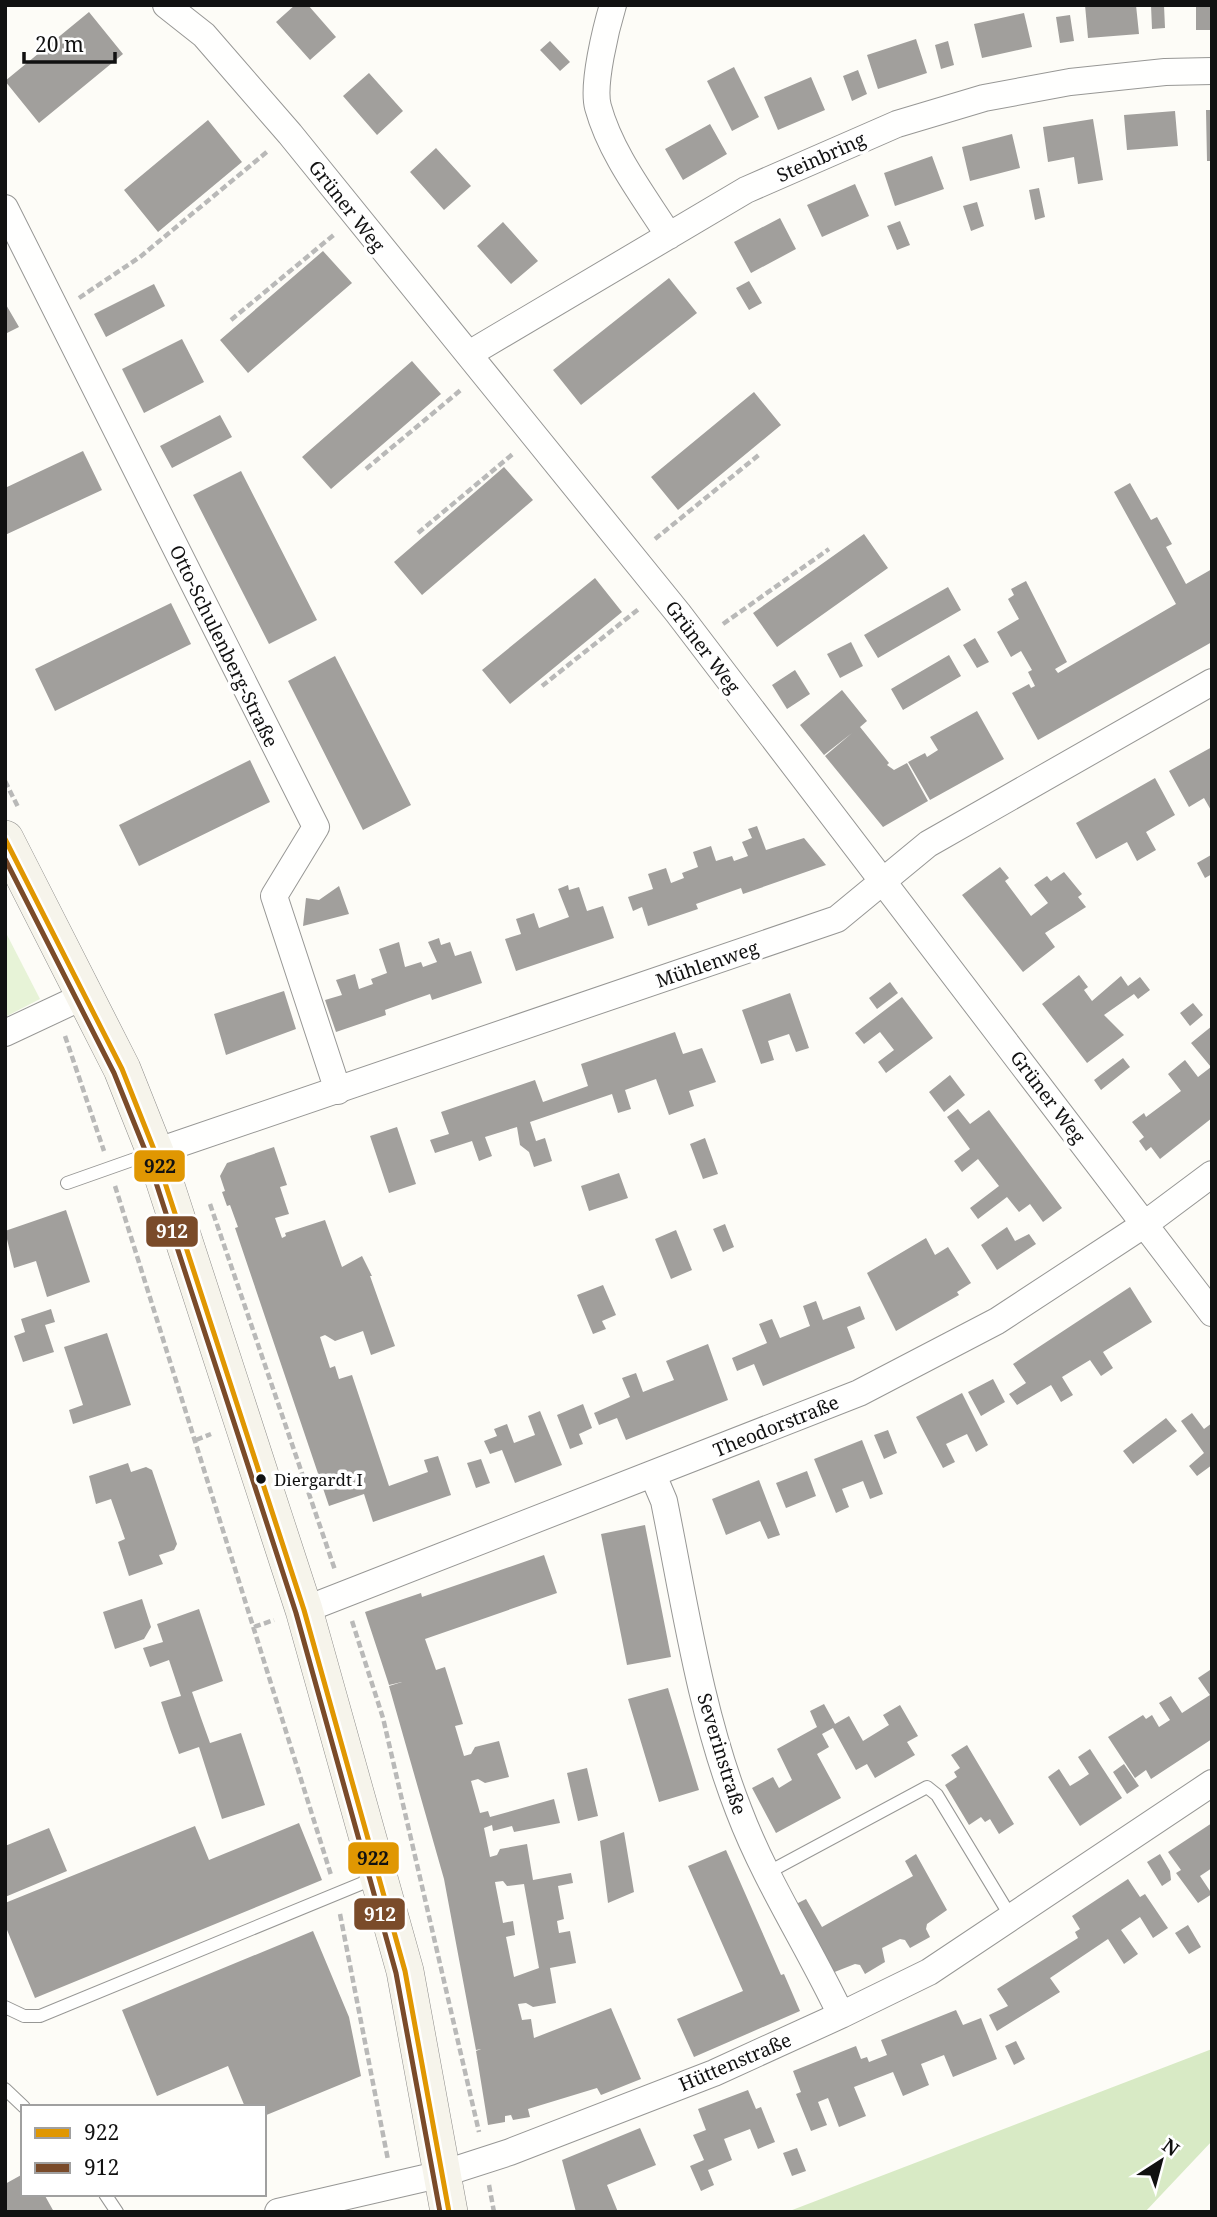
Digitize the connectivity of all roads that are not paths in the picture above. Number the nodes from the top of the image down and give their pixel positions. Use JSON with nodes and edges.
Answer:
{"nodes":[{"id":1,"x":166,"y":5,"type":"edge"},
{"id":2,"x":612,"y":5,"type":"edge"},
{"id":3,"x":1212,"y":71,"type":"edge"},
{"id":4,"x":5,"y":208,"type":"edge"},
{"id":5,"x":669,"y":236,"type":"junction"},
{"id":6,"x":476,"y":363,"type":"junction"},
{"id":7,"x":1212,"y":682,"type":"edge"},
{"id":8,"x":5,"y":839,"type":"edge"},
{"id":9,"x":883,"y":881,"type":"junction"},
{"id":10,"x":84,"y":996,"type":"junction"},
{"id":11,"x":5,"y":1033,"type":"edge"},
{"id":12,"x":338,"y":1091,"type":"junction"},
{"id":13,"x":155,"y":1152,"type":"junction"},
{"id":14,"x":1212,"y":1174,"type":"edge"},
{"id":15,"x":67,"y":1183,"type":"dead end"},
{"id":16,"x":1145,"y":1224,"type":"junction"},
{"id":17,"x":1212,"y":1313,"type":"edge"},
{"id":18,"x":653,"y":1475,"type":"junction"},
{"id":19,"x":304,"y":1610,"type":"junction"},
{"id":20,"x":1212,"y":1783,"type":"edge"},
{"id":21,"x":767,"y":1873,"type":"junction"},
{"id":22,"x":379,"y":1876,"type":"junction"},
{"id":23,"x":1011,"y":1917,"type":"junction"},
{"id":24,"x":5,"y":2007,"type":"edge"},
{"id":25,"x":841,"y":2015,"type":"junction"},
{"id":26,"x":5,"y":2090,"type":"edge"},
{"id":27,"x":22,"y":2105,"type":"edge"},
{"id":28,"x":442,"y":2174,"type":"junction"},
{"id":29,"x":107,"y":2196,"type":"edge"},
{"id":30,"x":117,"y":2212,"type":"edge"},
{"id":31,"x":278,"y":2212,"type":"edge"},
{"id":32,"x":449,"y":2212,"type":"edge"}],
"edges":[{"from":1,"to":6,"type":"street","name":"Grüner Weg"},
{"from":2,"to":5,"type":"street"},
{"from":3,"to":5,"type":"street","name":"Steinbring"},
{"from":4,"to":12,"type":"street","name":"Otto-Schulenberg-Straße"},
{"from":5,"to":6,"type":"street","name":"Steinbring"},
{"from":6,"to":9,"type":"street","name":"Grüner Weg"},
{"from":7,"to":9,"type":"street","name":"Mühlenweg"},
{"from":8,"to":10,"type":"main road"},
{"from":9,"to":12,"type":"street","name":"Mühlenweg"},
{"from":9,"to":16,"type":"street","name":"Grüner Weg"},
{"from":10,"to":11,"type":"street"},
{"from":10,"to":13,"type":"main road"},
{"from":12,"to":13,"type":"street","name":"Mühlenweg"},
{"from":13,"to":15,"type":"lane"},
{"from":13,"to":19,"type":"main road"},
{"from":14,"to":16,"type":"street","name":"Theodorstraße"},
{"from":16,"to":17,"type":"street","name":"Grüner Weg"},
{"from":16,"to":18,"type":"street","name":"Theodorstraße"},
{"from":18,"to":19,"type":"street","name":"Theodorstraße"},
{"from":18,"to":21,"type":"street","name":"Severinstraße"},
{"from":19,"to":22,"type":"main road"},
{"from":20,"to":23,"type":"street","name":"Hüttenstraße"},
{"from":21,"to":23,"type":"lane"},
{"from":21,"to":25,"type":"street","name":"Severinstraße"},
{"from":22,"to":24,"type":"lane"},
{"from":22,"to":28,"type":"main road"},
{"from":23,"to":25,"type":"street","name":"Hüttenstraße"},
{"from":25,"to":28,"type":"street","name":"Hüttenstraße"},
{"from":26,"to":27,"type":"lane"},
{"from":28,"to":31,"type":"street","name":"Hüttenstraße"},
{"from":28,"to":32,"type":"main road"},
{"from":29,"to":30,"type":"lane"}]}
